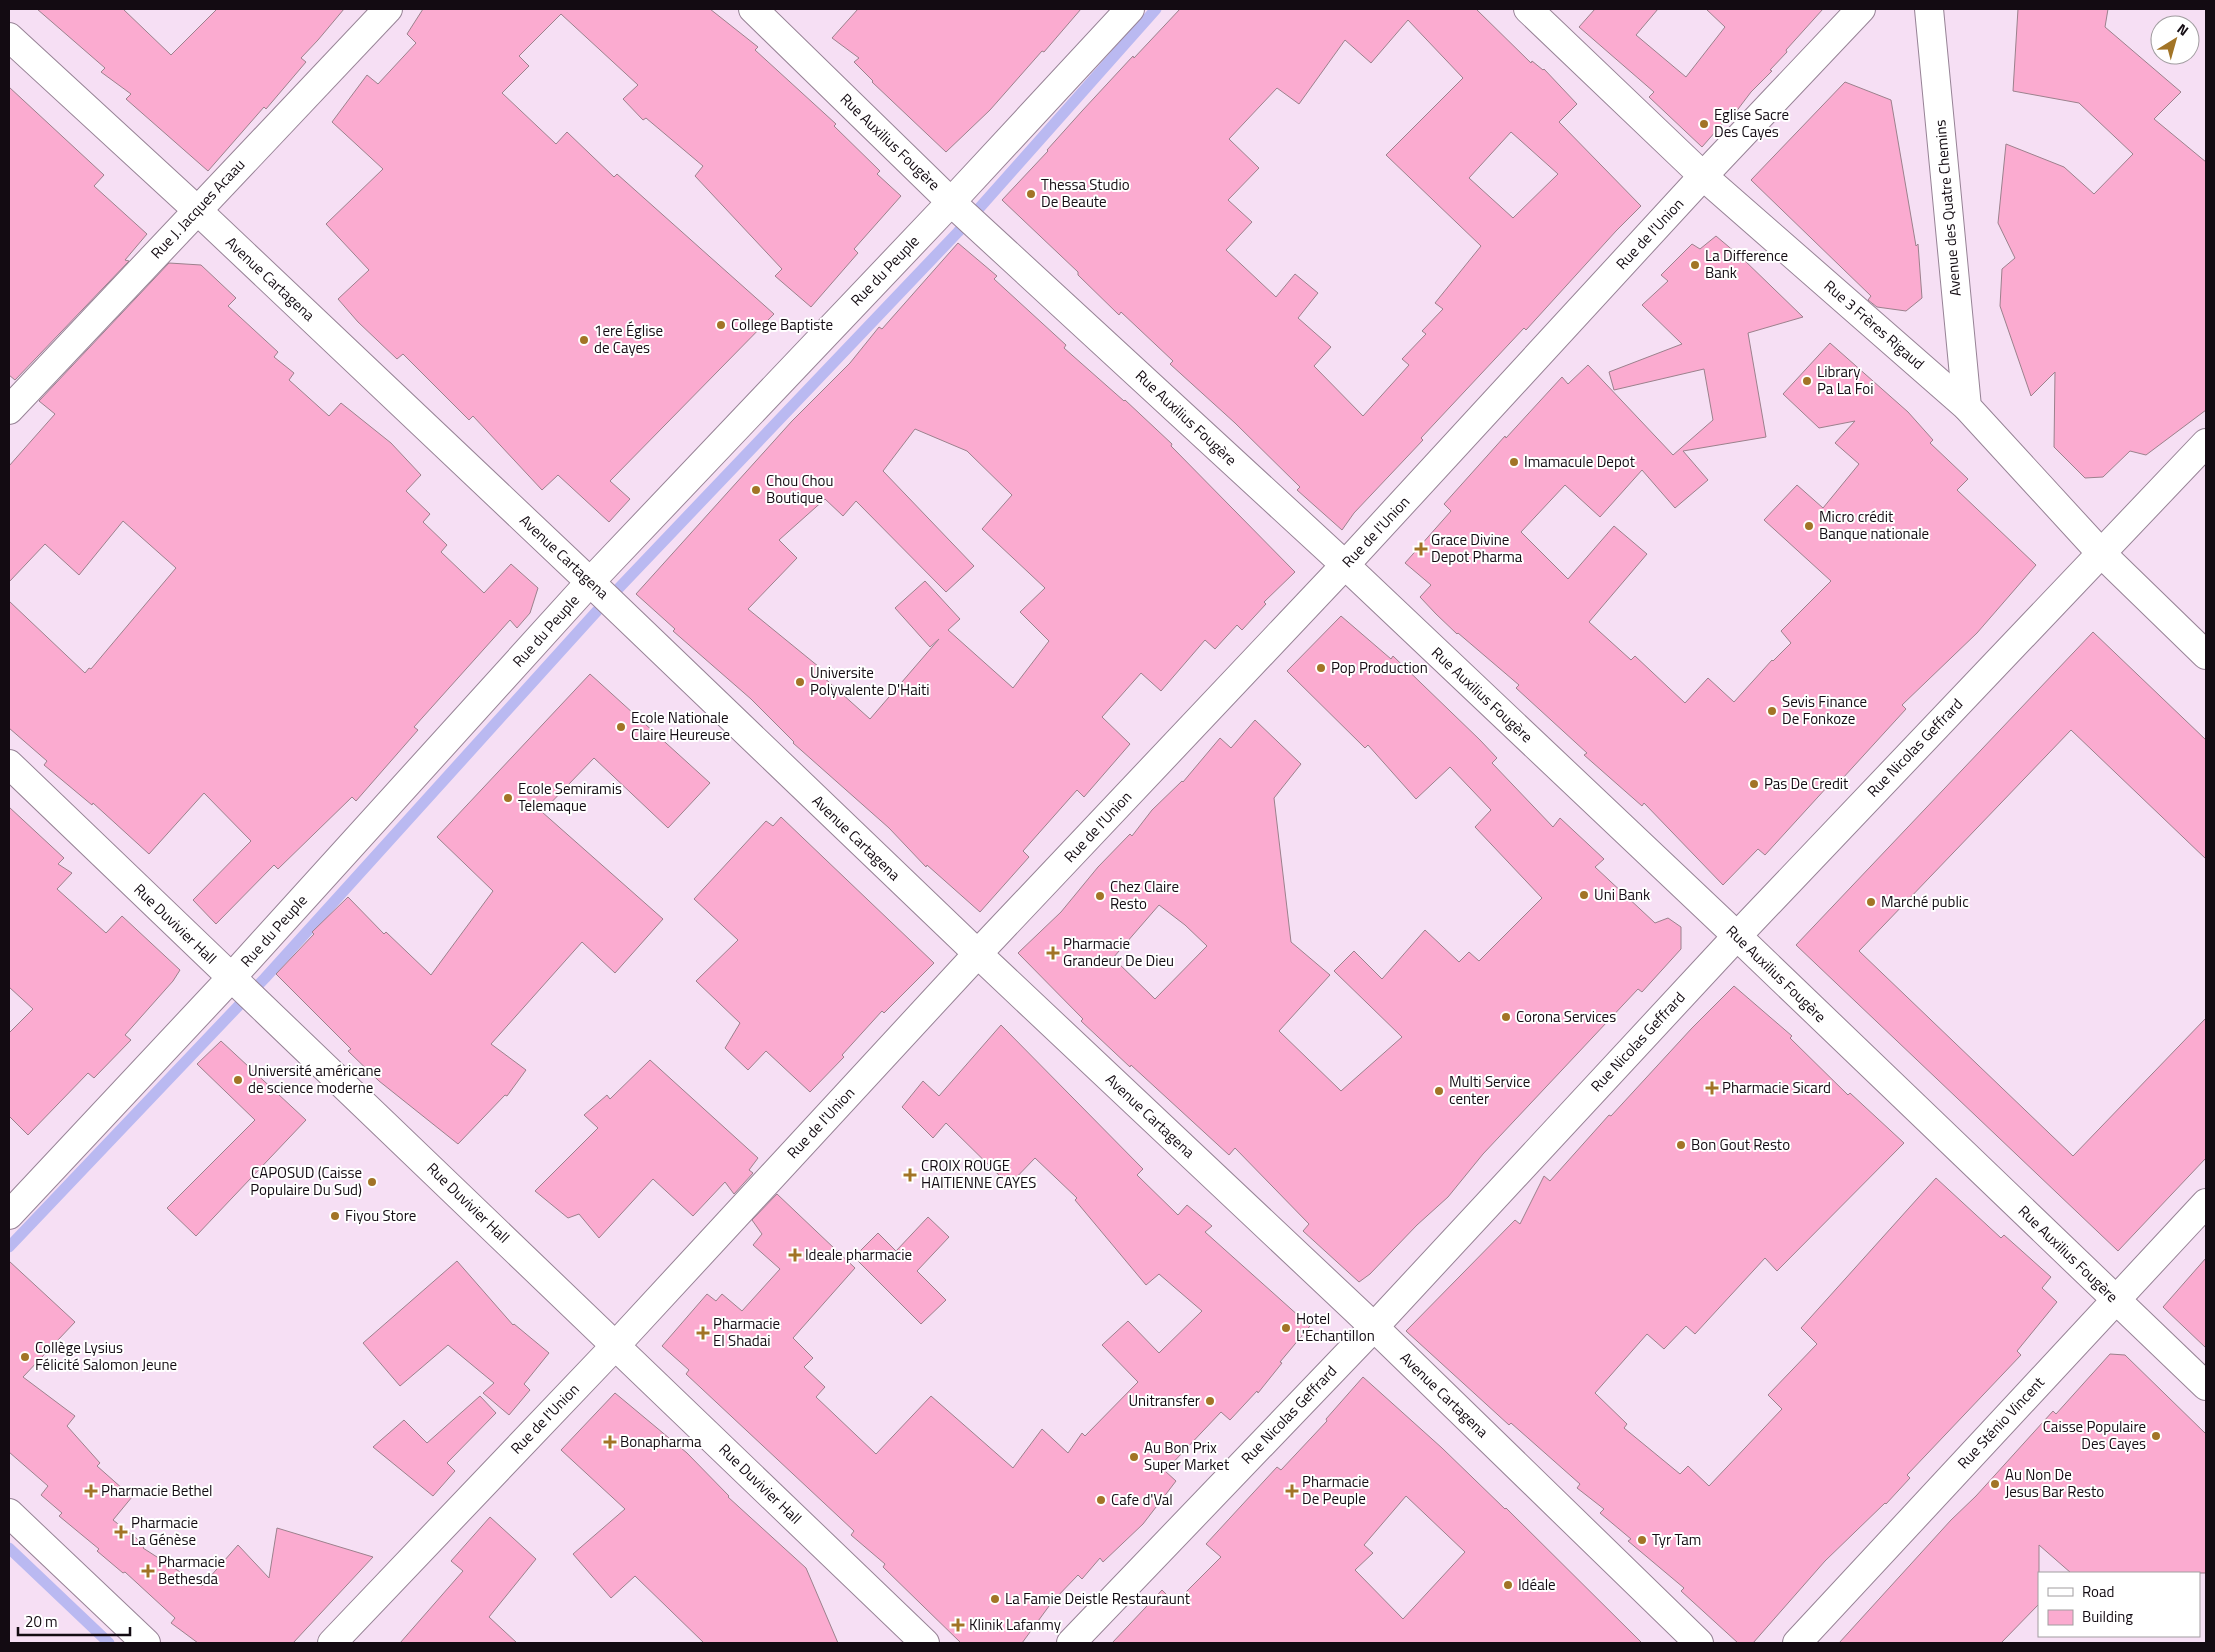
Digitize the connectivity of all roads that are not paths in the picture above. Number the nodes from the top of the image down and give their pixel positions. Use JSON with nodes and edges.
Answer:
{"nodes":[{"id":1,"x":388,"y":9,"type":"edge"},
{"id":2,"x":753,"y":9,"type":"edge"},
{"id":3,"x":1130,"y":9,"type":"edge"},
{"id":4,"x":1528,"y":9,"type":"edge"},
{"id":5,"x":1861,"y":9,"type":"edge"},
{"id":6,"x":1929,"y":9,"type":"edge"},
{"id":7,"x":9,"y":37,"type":"edge"},
{"id":8,"x":1703,"y":176,"type":"junction"},
{"id":9,"x":951,"y":202,"type":"junction"},
{"id":10,"x":197,"y":210,"type":"junction"},
{"id":11,"x":1967,"y":407,"type":"junction"},
{"id":12,"x":9,"y":410,"type":"edge"},
{"id":13,"x":2206,"y":443,"type":"edge"},
{"id":14,"x":2101,"y":553,"type":"junction"},
{"id":15,"x":1346,"y":565,"type":"junction"},
{"id":16,"x":590,"y":582,"type":"junction"},
{"id":17,"x":2206,"y":655,"type":"edge"},
{"id":18,"x":9,"y":764,"type":"edge"},
{"id":19,"x":1737,"y":936,"type":"junction"},
{"id":20,"x":978,"y":954,"type":"junction"},
{"id":21,"x":231,"y":978,"type":"junction"},
{"id":22,"x":2206,"y":1203,"type":"edge"},
{"id":23,"x":9,"y":1215,"type":"edge"},
{"id":24,"x":2115,"y":1300,"type":"junction"},
{"id":25,"x":1374,"y":1327,"type":"junction"},
{"id":26,"x":616,"y":1345,"type":"junction"},
{"id":27,"x":2206,"y":1386,"type":"edge"},
{"id":28,"x":9,"y":1513,"type":"edge"},
{"id":29,"x":146,"y":1643,"type":"edge"},
{"id":30,"x":332,"y":1643,"type":"edge"},
{"id":31,"x":925,"y":1643,"type":"edge"},
{"id":32,"x":1071,"y":1643,"type":"edge"},
{"id":33,"x":1699,"y":1643,"type":"edge"},
{"id":34,"x":1797,"y":1643,"type":"edge"}],
"edges":[{"from":1,"to":10,"type":"street","name":"Rue J. Jacques Acaau"},
{"from":2,"to":9,"type":"street","name":"Rue Auxilius Fougère"},
{"from":3,"to":9,"type":"street","name":"Rue du Peuple"},
{"from":4,"to":8,"type":"street","name":"Rue 3 Frères Rigaud"},
{"from":5,"to":8,"type":"street","name":"Rue de l'Union"},
{"from":6,"to":11,"type":"street","name":"Avenue des Quatre Chemins"},
{"from":7,"to":10,"type":"street","name":"Avenue Cartagena"},
{"from":8,"to":11,"type":"street","name":"Rue 3 Frères Rigaud"},
{"from":8,"to":15,"type":"street","name":"Rue de l'Union"},
{"from":9,"to":15,"type":"street","name":"Rue Auxilius Fougère"},
{"from":9,"to":16,"type":"street","name":"Rue du Peuple"},
{"from":10,"to":12,"type":"street","name":"Rue J. Jacques Acaau"},
{"from":10,"to":16,"type":"street","name":"Avenue Cartagena"},
{"from":11,"to":14,"type":"street","name":"Rue 3 Frères Rigaud"},
{"from":13,"to":14,"type":"street","name":"Rue Nicolas Geffrard"},
{"from":14,"to":17,"type":"street","name":"Rue 3 Frères Rigaud"},
{"from":14,"to":19,"type":"street","name":"Rue Nicolas Geffrard"},
{"from":15,"to":19,"type":"street","name":"Rue Auxilius Fougère"},
{"from":15,"to":20,"type":"street","name":"Rue de l'Union"},
{"from":16,"to":20,"type":"street","name":"Avenue Cartagena"},
{"from":16,"to":21,"type":"street","name":"Rue du Peuple"},
{"from":18,"to":21,"type":"street","name":"Rue Duvivier Hall"},
{"from":19,"to":24,"type":"street","name":"Rue Auxilius Fougère"},
{"from":19,"to":25,"type":"street","name":"Rue Nicolas Geffrard"},
{"from":20,"to":25,"type":"street","name":"Avenue Cartagena"},
{"from":20,"to":26,"type":"street","name":"Rue de l'Union"},
{"from":21,"to":23,"type":"street","name":"Rue du Peuple"},
{"from":21,"to":26,"type":"street","name":"Rue Duvivier Hall"},
{"from":22,"to":24,"type":"street","name":"Rue Sténio Vincent"},
{"from":24,"to":27,"type":"street","name":"Rue Auxilius Fougère"},
{"from":24,"to":34,"type":"street","name":"Rue Sténio Vincent"},
{"from":25,"to":32,"type":"street","name":"Rue Nicolas Geffrard"},
{"from":25,"to":33,"type":"street","name":"Avenue Cartagena"},
{"from":26,"to":30,"type":"street","name":"Rue de l'Union"},
{"from":26,"to":31,"type":"street","name":"Rue Duvivier Hall"},
{"from":28,"to":29,"type":"street"}]}
